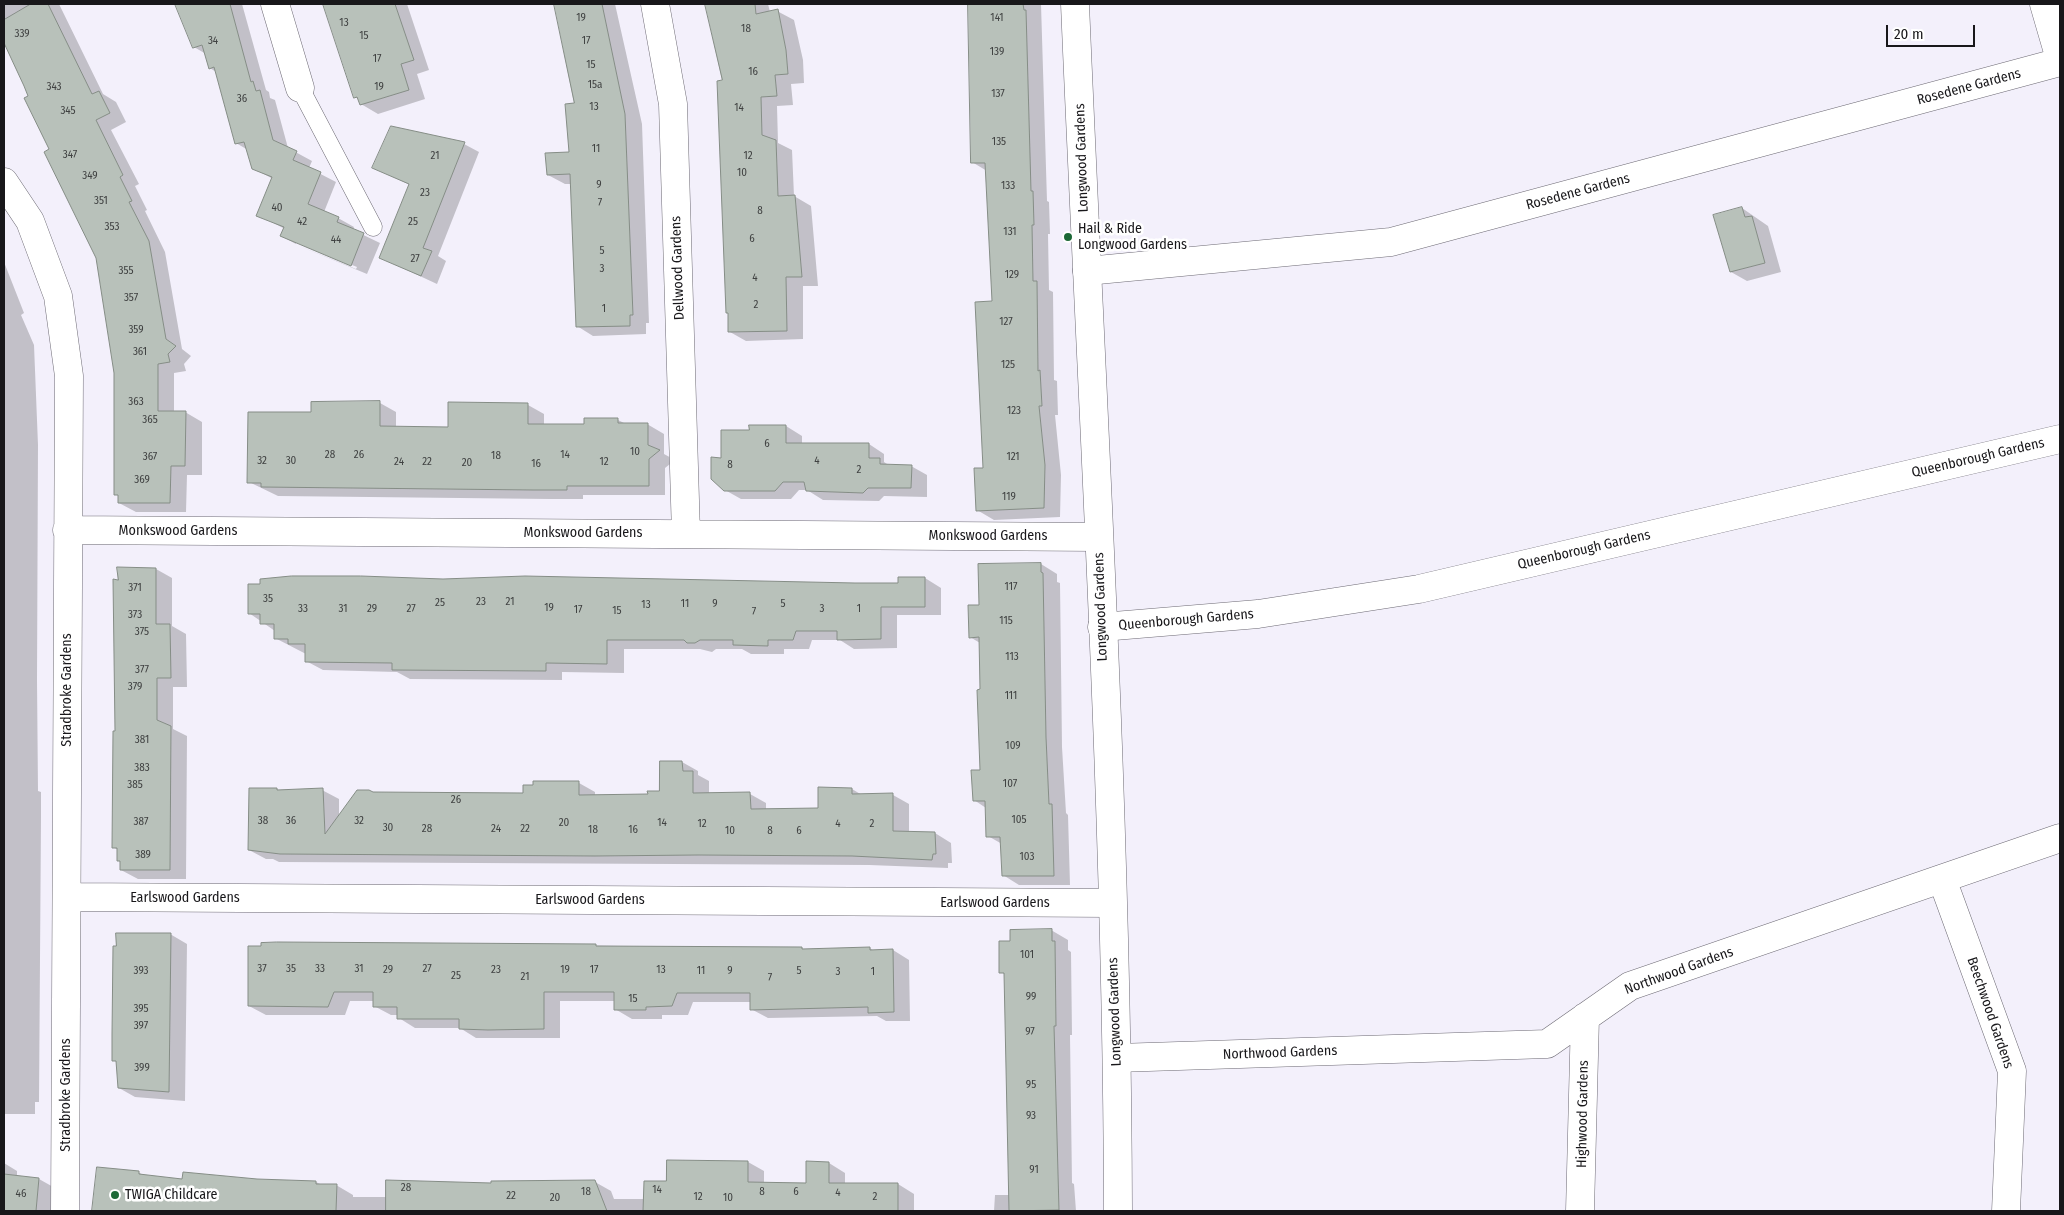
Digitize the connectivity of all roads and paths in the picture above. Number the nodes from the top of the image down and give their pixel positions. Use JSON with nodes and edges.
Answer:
{"nodes":[{"id":1,"x":275,"y":4,"type":"edge"},
{"id":2,"x":655,"y":4,"type":"edge"},
{"id":3,"x":1075,"y":4,"type":"edge"},
{"id":4,"x":2044,"y":4,"type":"edge"},
{"id":5,"x":2060,"y":60,"type":"edge"},
{"id":6,"x":300,"y":88,"type":"joint"},
{"id":7,"x":4,"y":182,"type":"edge"},
{"id":8,"x":373,"y":227,"type":"dead end"},
{"id":9,"x":1087,"y":271,"type":"junction"},
{"id":10,"x":2060,"y":439,"type":"edge"},
{"id":11,"x":67,"y":530,"type":"junction"},
{"id":12,"x":686,"y":534,"type":"junction"},
{"id":13,"x":1098,"y":537,"type":"junction"},
{"id":14,"x":1102,"y":627,"type":"junction"},
{"id":15,"x":2060,"y":838,"type":"edge"},
{"id":16,"x":1942,"y":879,"type":"junction"},
{"id":17,"x":67,"y":897,"type":"junction"},
{"id":18,"x":1112,"y":903,"type":"junction"},
{"id":19,"x":1585,"y":1017,"type":"junction"},
{"id":20,"x":1117,"y":1058,"type":"junction"},
{"id":21,"x":1117,"y":1099,"type":"junction"},
{"id":22,"x":65,"y":1211,"type":"edge"},
{"id":23,"x":1104,"y":1211,"type":"edge"},
{"id":24,"x":1118,"y":1211,"type":"edge"},
{"id":25,"x":1132,"y":1211,"type":"edge"},
{"id":26,"x":1580,"y":1211,"type":"edge"},
{"id":27,"x":2006,"y":1211,"type":"edge"}],
"edges":[{"from":1,"to":6,"type":"street"},
{"from":2,"to":12,"type":"street","name":"Dellwood Gardens"},
{"from":3,"to":9,"type":"street","name":"Longwood Gardens"},
{"from":4,"to":5,"type":"street"},
{"from":5,"to":9,"type":"street","name":"Rosedene Gardens"},
{"from":6,"to":8,"type":"lane"},
{"from":7,"to":11,"type":"street","name":"Stradbroke Gardens"},
{"from":9,"to":13,"type":"street","name":"Longwood Gardens"},
{"from":10,"to":14,"type":"street","name":"Queenborough Gardens"},
{"from":11,"to":12,"type":"street","name":"Monkswood Gardens"},
{"from":11,"to":17,"type":"street","name":"Stradbroke Gardens"},
{"from":12,"to":13,"type":"street","name":"Monkswood Gardens"},
{"from":13,"to":14,"type":"street","name":"Longwood Gardens"},
{"from":14,"to":18,"type":"street","name":"Longwood Gardens"},
{"from":15,"to":16,"type":"street","name":"Northwood Gardens"},
{"from":16,"to":19,"type":"street","name":"Northwood Gardens"},
{"from":16,"to":27,"type":"street","name":"Beechwood Gardens"},
{"from":17,"to":18,"type":"street","name":"Earlswood Gardens"},
{"from":17,"to":22,"type":"street","name":"Stradbroke Gardens"},
{"from":18,"to":20,"type":"street","name":"Longwood Gardens"},
{"from":19,"to":20,"type":"street","name":"Northwood Gardens"},
{"from":19,"to":26,"type":"street","name":"Highwood Gardens"},
{"from":20,"to":21,"type":"street","name":"Longwood Gardens"},
{"from":21,"to":23,"type":"street"},
{"from":21,"to":24,"type":"street","name":"Longwood Gardens"},
{"from":21,"to":25,"type":"street"}]}
